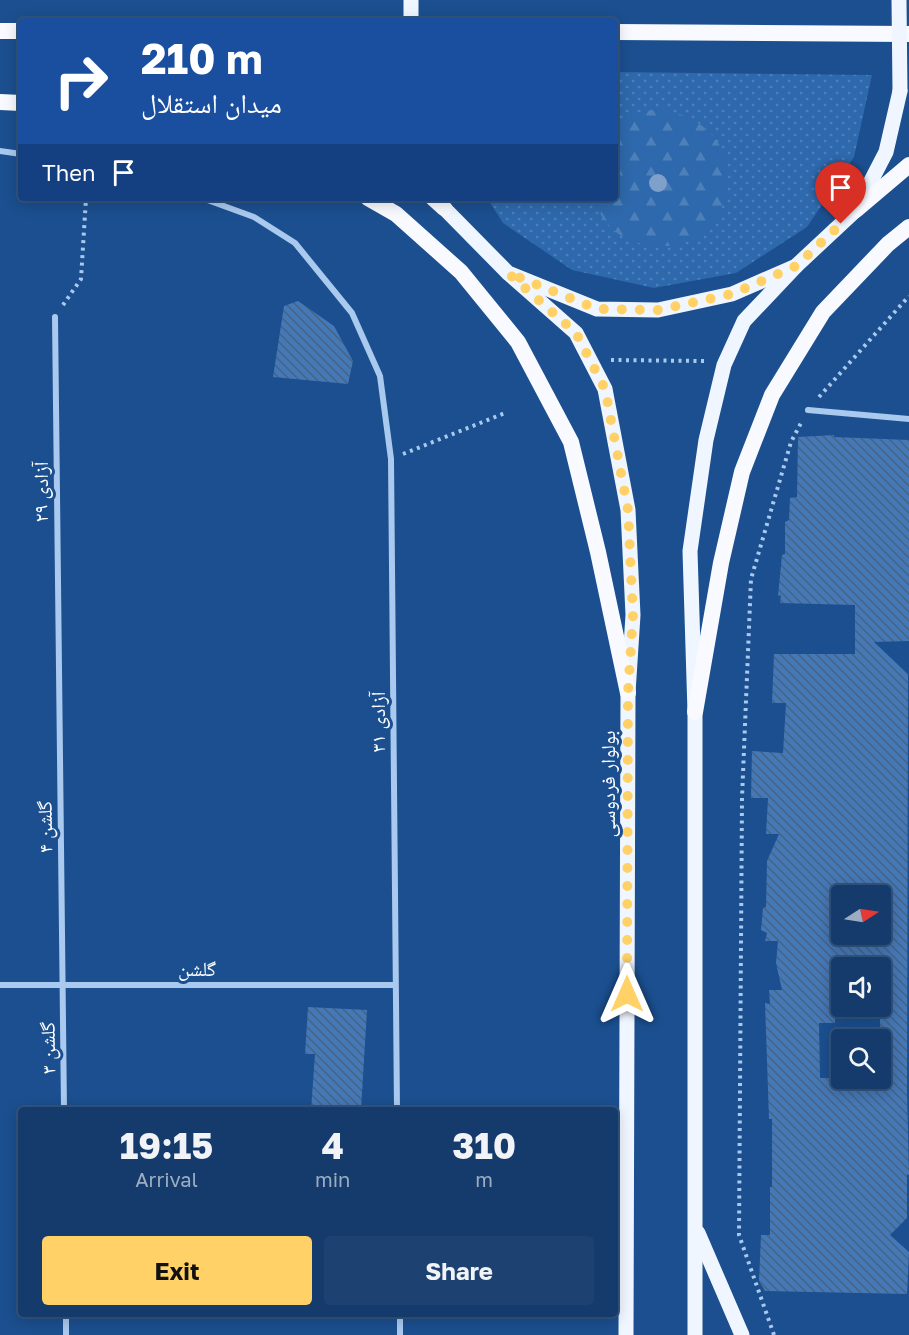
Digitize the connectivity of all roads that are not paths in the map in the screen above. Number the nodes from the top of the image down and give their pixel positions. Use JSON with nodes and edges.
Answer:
{"nodes":[{"id":1,"x":411,"y":0,"type":"edge"},
{"id":2,"x":899,"y":0,"type":"edge"},
{"id":3,"x":411,"y":18,"type":"edge"},
{"id":4,"x":0,"y":30,"type":"edge"},
{"id":5,"x":18,"y":30,"type":"edge"},
{"id":6,"x":618,"y":32,"type":"edge"},
{"id":7,"x":909,"y":33,"type":"edge"},
{"id":8,"x":0,"y":102,"type":"edge"},
{"id":9,"x":18,"y":103,"type":"edge"},
{"id":10,"x":0,"y":151,"type":"edge"},
{"id":11,"x":18,"y":154,"type":"edge"},
{"id":12,"x":909,"y":165,"type":"edge"},
{"id":13,"x":210,"y":201,"type":"edge"},
{"id":14,"x":373,"y":201,"type":"edge"},
{"id":15,"x":439,"y":201,"type":"edge"},
{"id":16,"x":856,"y":210,"type":"junction"},
{"id":17,"x":909,"y":228,"type":"edge"},
{"id":18,"x":796,"y":266,"type":"junction"},
{"id":19,"x":508,"y":273,"type":"junction"},
{"id":20,"x":55,"y":317,"type":"road end"},
{"id":21,"x":808,"y":410,"type":"road end"},
{"id":22,"x":909,"y":419,"type":"edge"},
{"id":23,"x":58,"y":667,"type":"joint"},
{"id":24,"x":628,"y":693,"type":"junction"},
{"id":25,"x":695,"y":712,"type":"junction"},
{"id":26,"x":0,"y":985,"type":"edge"},
{"id":27,"x":63,"y":985,"type":"junction"},
{"id":28,"x":395,"y":985,"type":"junction"},
{"id":29,"x":64,"y":1107,"type":"edge"},
{"id":30,"x":397,"y":1107,"type":"edge"},
{"id":31,"x":696,"y":1227,"type":"junction"},
{"id":32,"x":66,"y":1317,"type":"edge"},
{"id":33,"x":400,"y":1317,"type":"edge"},
{"id":34,"x":66,"y":1335,"type":"edge"},
{"id":35,"x":400,"y":1335,"type":"edge"},
{"id":36,"x":626,"y":1335,"type":"edge"},
{"id":37,"x":695,"y":1335,"type":"edge"},
{"id":38,"x":742,"y":1335,"type":"edge"}],
"edges":[{"from":1,"to":3,"type":"main road"},
{"from":2,"to":16,"type":"main road","bridge":true},
{"from":4,"to":5,"type":"highway"},
{"from":6,"to":7,"type":"highway"},
{"from":8,"to":9,"type":"highway"},
{"from":10,"to":11,"type":"street"},
{"from":12,"to":16,"type":"highway"},
{"from":13,"to":28,"type":"street","name":"آزادی ۳۱"},
{"from":14,"to":24,"type":"highway"},
{"from":15,"to":19,"type":"main road","name":"بولوار فردوسی"},
{"from":16,"to":18,"type":"main road"},
{"from":17,"to":25,"type":"highway"},
{"from":18,"to":19,"type":"main road"},
{"from":18,"to":25,"type":"main road"},
{"from":19,"to":24,"type":"main road","name":"بولوار فردوسی"},
{"from":20,"to":23,"type":"street","name":"آزادی ۲۹"},
{"from":21,"to":22,"type":"street"},
{"from":23,"to":27,"type":"street","name":"گلشن ۴"},
{"from":24,"to":36,"type":"main road","name":"بولوار فردوسی"},
{"from":25,"to":31,"type":"main road"},
{"from":26,"to":27,"type":"street","name":"گلشن"},
{"from":27,"to":28,"type":"street","name":"گلشن"},
{"from":27,"to":29,"type":"street","name":"گلشن ۳"},
{"from":28,"to":30,"type":"street","name":"آزادی ۳۱"},
{"from":31,"to":37,"type":"main road"},
{"from":31,"to":38,"type":"main road"},
{"from":32,"to":34,"type":"street"},
{"from":33,"to":35,"type":"street"}]}
